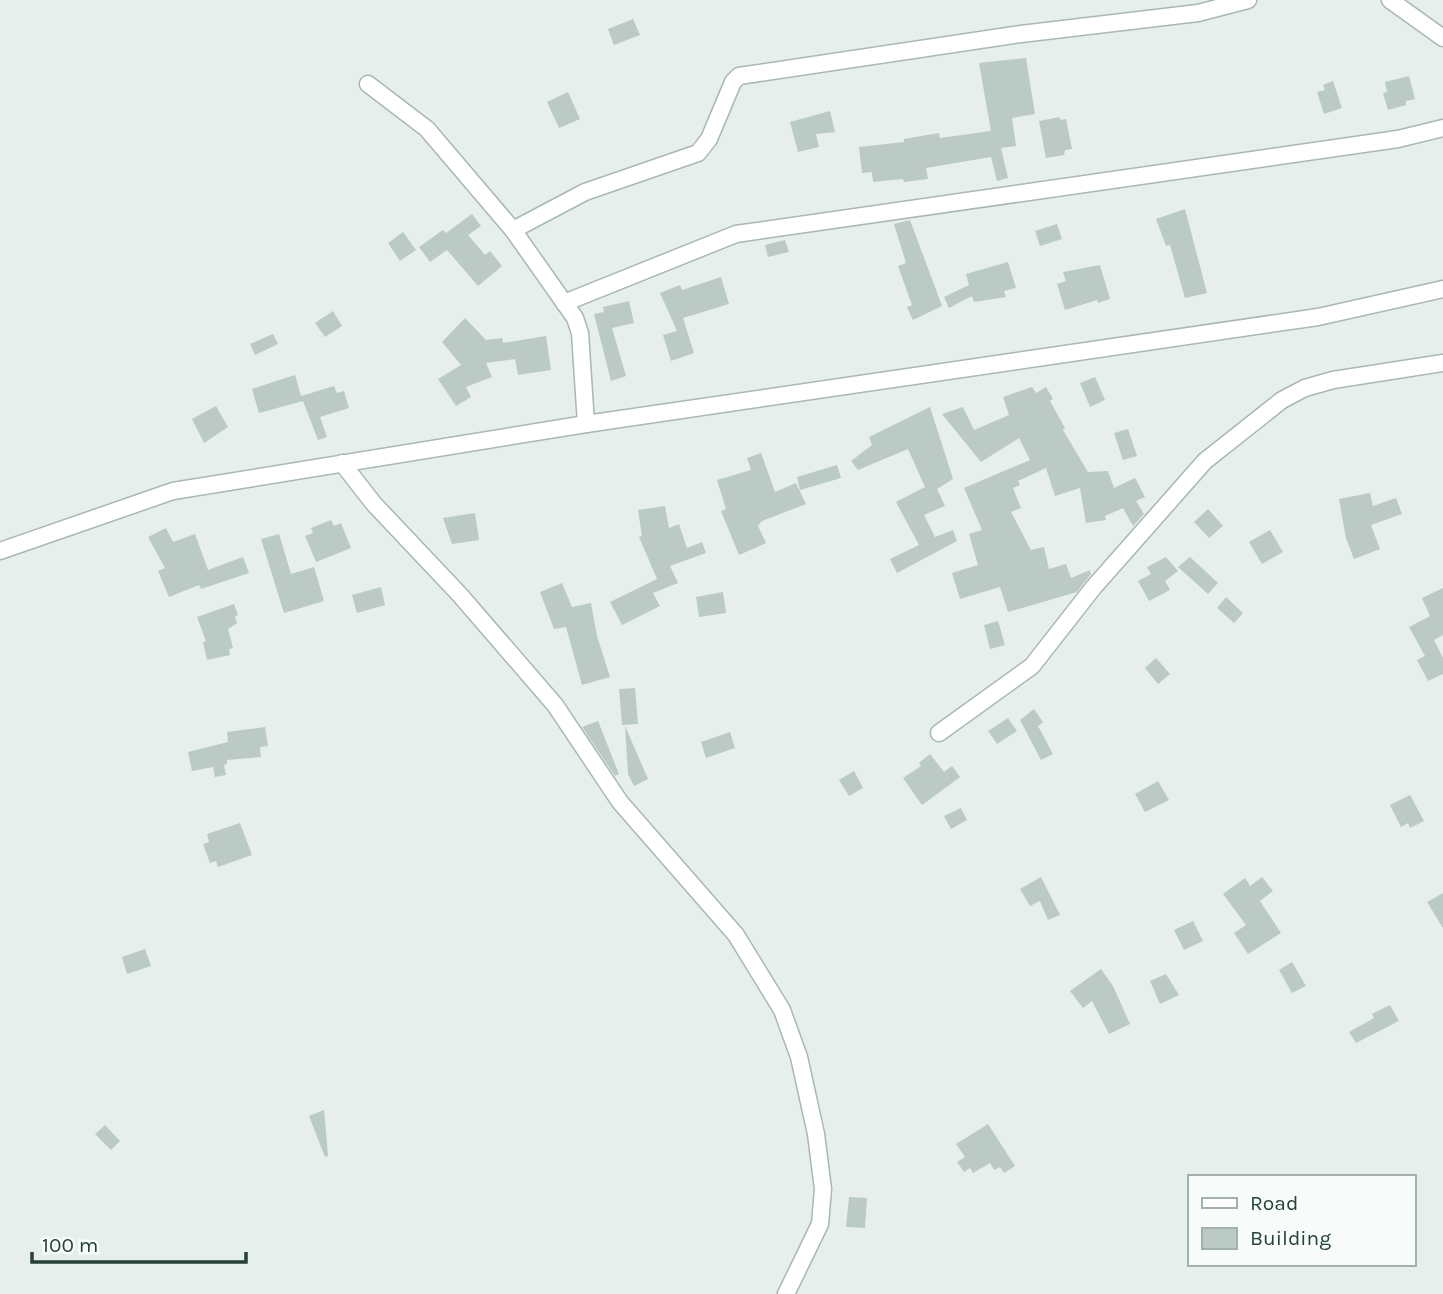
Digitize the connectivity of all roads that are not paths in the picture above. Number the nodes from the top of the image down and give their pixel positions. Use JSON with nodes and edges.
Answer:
{"nodes":[{"id":1,"x":1248,"y":0,"type":"edge"},
{"id":2,"x":1390,"y":0,"type":"edge"},
{"id":3,"x":1443,"y":38,"type":"edge"},
{"id":4,"x":368,"y":83,"type":"dead end"},
{"id":5,"x":1443,"y":128,"type":"edge"},
{"id":6,"x":513,"y":230,"type":"junction"},
{"id":7,"x":1443,"y":289,"type":"edge"},
{"id":8,"x":564,"y":303,"type":"junction"},
{"id":9,"x":1443,"y":363,"type":"edge"},
{"id":10,"x":586,"y":424,"type":"junction"},
{"id":11,"x":342,"y":463,"type":"junction"},
{"id":12,"x":0,"y":551,"type":"edge"},
{"id":13,"x":939,"y":733,"type":"dead end"},
{"id":14,"x":786,"y":1294,"type":"edge"}],
"edges":[{"from":1,"to":6,"type":"street"},
{"from":2,"to":3,"type":"street"},
{"from":4,"to":6,"type":"street"},
{"from":5,"to":8,"type":"street"},
{"from":6,"to":8,"type":"street"},
{"from":7,"to":10,"type":"street"},
{"from":8,"to":10,"type":"street"},
{"from":9,"to":13,"type":"street"},
{"from":10,"to":11,"type":"street"},
{"from":11,"to":12,"type":"street"},
{"from":11,"to":14,"type":"street"}]}
